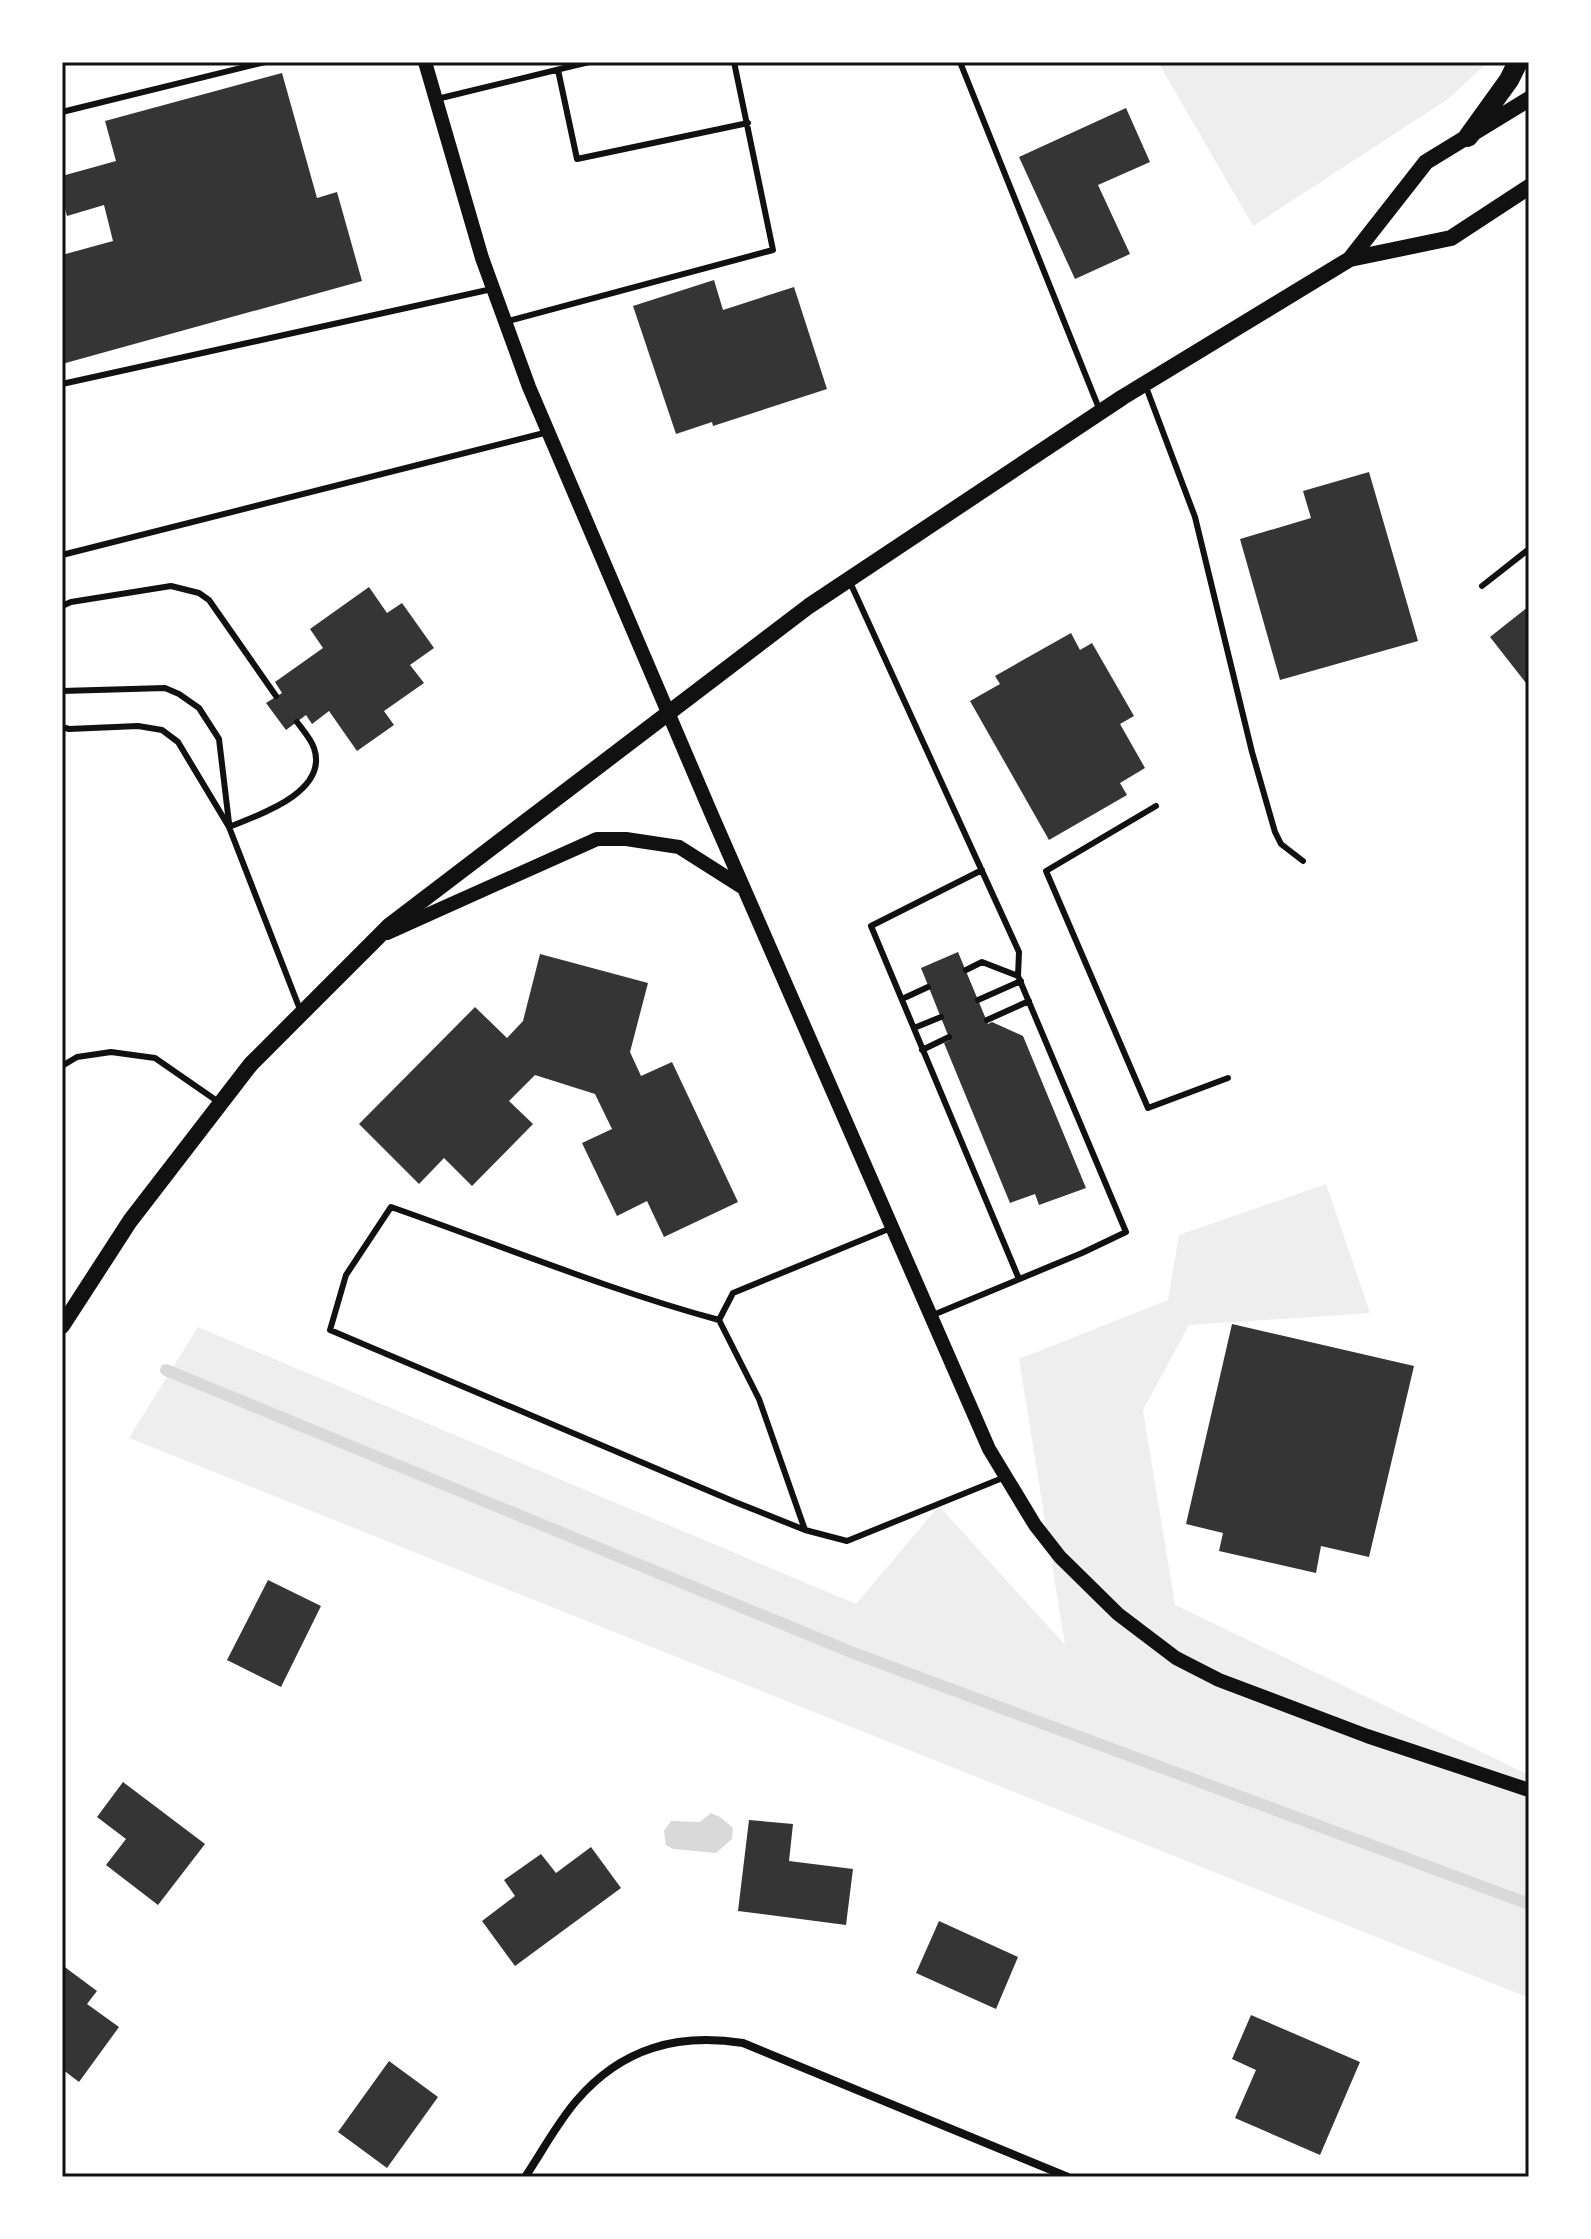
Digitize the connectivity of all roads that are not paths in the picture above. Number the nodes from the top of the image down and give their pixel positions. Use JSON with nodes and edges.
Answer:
{"nodes":[{"id":1,"x":265,"y":62,"type":"edge"},
{"id":2,"x":425,"y":62,"type":"edge"},
{"id":3,"x":589,"y":62,"type":"edge"},
{"id":4,"x":734,"y":62,"type":"edge"},
{"id":5,"x":960,"y":62,"type":"edge"},
{"id":6,"x":1518,"y":62,"type":"edge"},
{"id":7,"x":558,"y":70,"type":"junction"},
{"id":8,"x":436,"y":99,"type":"junction"},
{"id":9,"x":1529,"y":99,"type":"edge"},
{"id":10,"x":62,"y":112,"type":"edge"},
{"id":11,"x":748,"y":123,"type":"junction"},
{"id":12,"x":1468,"y":137,"type":"junction"},
{"id":13,"x":1529,"y":187,"type":"edge"},
{"id":14,"x":1350,"y":259,"type":"junction"},
{"id":15,"x":493,"y":289,"type":"junction"},
{"id":16,"x":504,"y":322,"type":"junction"},
{"id":17,"x":62,"y":384,"type":"edge"},
{"id":18,"x":1144,"y":384,"type":"junction"},
{"id":19,"x":1100,"y":412,"type":"junction"},
{"id":20,"x":548,"y":432,"type":"junction"},
{"id":21,"x":1529,"y":549,"type":"edge"},
{"id":22,"x":62,"y":555,"type":"edge"},
{"id":23,"x":849,"y":580,"type":"junction"},
{"id":24,"x":1482,"y":586,"type":"dead end"},
{"id":25,"x":62,"y":606,"type":"edge"},
{"id":26,"x":62,"y":691,"type":"edge"},
{"id":27,"x":276,"y":696,"type":"dead end"},
{"id":28,"x":668,"y":713,"type":"junction"},
{"id":29,"x":297,"y":722,"type":"dead end"},
{"id":30,"x":62,"y":727,"type":"edge"},
{"id":31,"x":1156,"y":806,"type":"dead end"},
{"id":32,"x":229,"y":827,"type":"junction"},
{"id":33,"x":1303,"y":861,"type":"dead end"},
{"id":34,"x":982,"y":870,"type":"junction"},
{"id":35,"x":743,"y":887,"type":"junction"},
{"id":36,"x":379,"y":936,"type":"junction"},
{"id":37,"x":966,"y":970,"type":"dead end"},
{"id":38,"x":1020,"y":978,"type":"junction"},
{"id":39,"x":928,"y":987,"type":"dead end"},
{"id":40,"x":902,"y":999,"type":"junction"},
{"id":41,"x":978,"y":1000,"type":"dead end"},
{"id":42,"x":1029,"y":1001,"type":"junction"},
{"id":43,"x":301,"y":1012,"type":"junction"},
{"id":44,"x":941,"y":1017,"type":"dead end"},
{"id":45,"x":987,"y":1020,"type":"dead end"},
{"id":46,"x":914,"y":1028,"type":"junction"},
{"id":47,"x":949,"y":1037,"type":"dead end"},
{"id":48,"x":922,"y":1050,"type":"junction"},
{"id":49,"x":62,"y":1066,"type":"edge"},
{"id":50,"x":1228,"y":1078,"type":"dead end"},
{"id":51,"x":220,"y":1103,"type":"junction"},
{"id":52,"x":891,"y":1228,"type":"junction"},
{"id":53,"x":1019,"y":1279,"type":"junction"},
{"id":54,"x":930,"y":1316,"type":"junction"},
{"id":55,"x":719,"y":1320,"type":"junction"},
{"id":56,"x":62,"y":1326,"type":"edge"},
{"id":57,"x":1005,"y":1477,"type":"junction"},
{"id":58,"x":805,"y":1530,"type":"junction"},
{"id":59,"x":1529,"y":1790,"type":"edge"},
{"id":60,"x":525,"y":2177,"type":"edge"},
{"id":61,"x":1068,"y":2177,"type":"edge"}],
"edges":[{"from":1,"to":10,"type":"lane"},
{"from":2,"to":8,"type":"street"},
{"from":3,"to":7,"type":"lane"},
{"from":4,"to":11,"type":"lane"},
{"from":5,"to":19,"type":"lane"},
{"from":6,"to":12,"type":"main road"},
{"from":7,"to":8,"type":"lane"},
{"from":7,"to":11,"type":"lane"},
{"from":8,"to":15,"type":"street"},
{"from":9,"to":12,"type":"main road"},
{"from":11,"to":16,"type":"lane"},
{"from":12,"to":14,"type":"main road"},
{"from":13,"to":14,"type":"main road"},
{"from":14,"to":18,"type":"main road"},
{"from":15,"to":16,"type":"street"},
{"from":15,"to":17,"type":"lane"},
{"from":16,"to":20,"type":"street"},
{"from":18,"to":19,"type":"main road"},
{"from":18,"to":33,"type":"lane"},
{"from":19,"to":23,"type":"main road"},
{"from":20,"to":22,"type":"lane"},
{"from":20,"to":28,"type":"street"},
{"from":21,"to":24,"type":"lane"},
{"from":23,"to":28,"type":"main road"},
{"from":23,"to":34,"type":"lane"},
{"from":25,"to":27,"type":"lane"},
{"from":26,"to":32,"type":"lane"},
{"from":28,"to":35,"type":"street"},
{"from":28,"to":36,"type":"main road"},
{"from":29,"to":32,"type":"lane"},
{"from":30,"to":32,"type":"lane"},
{"from":31,"to":50,"type":"lane"},
{"from":32,"to":43,"type":"lane"},
{"from":34,"to":38,"type":"lane"},
{"from":34,"to":40,"type":"lane"},
{"from":35,"to":36,"type":"street"},
{"from":35,"to":52,"type":"street"},
{"from":36,"to":43,"type":"main road"},
{"from":37,"to":38,"type":"lane"},
{"from":38,"to":41,"type":"lane"},
{"from":38,"to":42,"type":"lane"},
{"from":39,"to":40,"type":"lane"},
{"from":40,"to":46,"type":"lane"},
{"from":42,"to":45,"type":"lane"},
{"from":42,"to":53,"type":"lane"},
{"from":43,"to":51,"type":"main road"},
{"from":44,"to":46,"type":"lane"},
{"from":46,"to":48,"type":"lane"},
{"from":47,"to":48,"type":"lane"},
{"from":48,"to":53,"type":"lane"},
{"from":49,"to":51,"type":"lane"},
{"from":51,"to":56,"type":"main road"},
{"from":52,"to":54,"type":"street"},
{"from":52,"to":55,"type":"lane"},
{"from":53,"to":54,"type":"lane"},
{"from":54,"to":57,"type":"street"},
{"from":55,"to":58,"type":"lane"},
{"from":55,"to":58,"type":"lane"},
{"from":57,"to":58,"type":"lane"},
{"from":57,"to":59,"type":"street"},
{"from":60,"to":61,"type":"street"}]}
